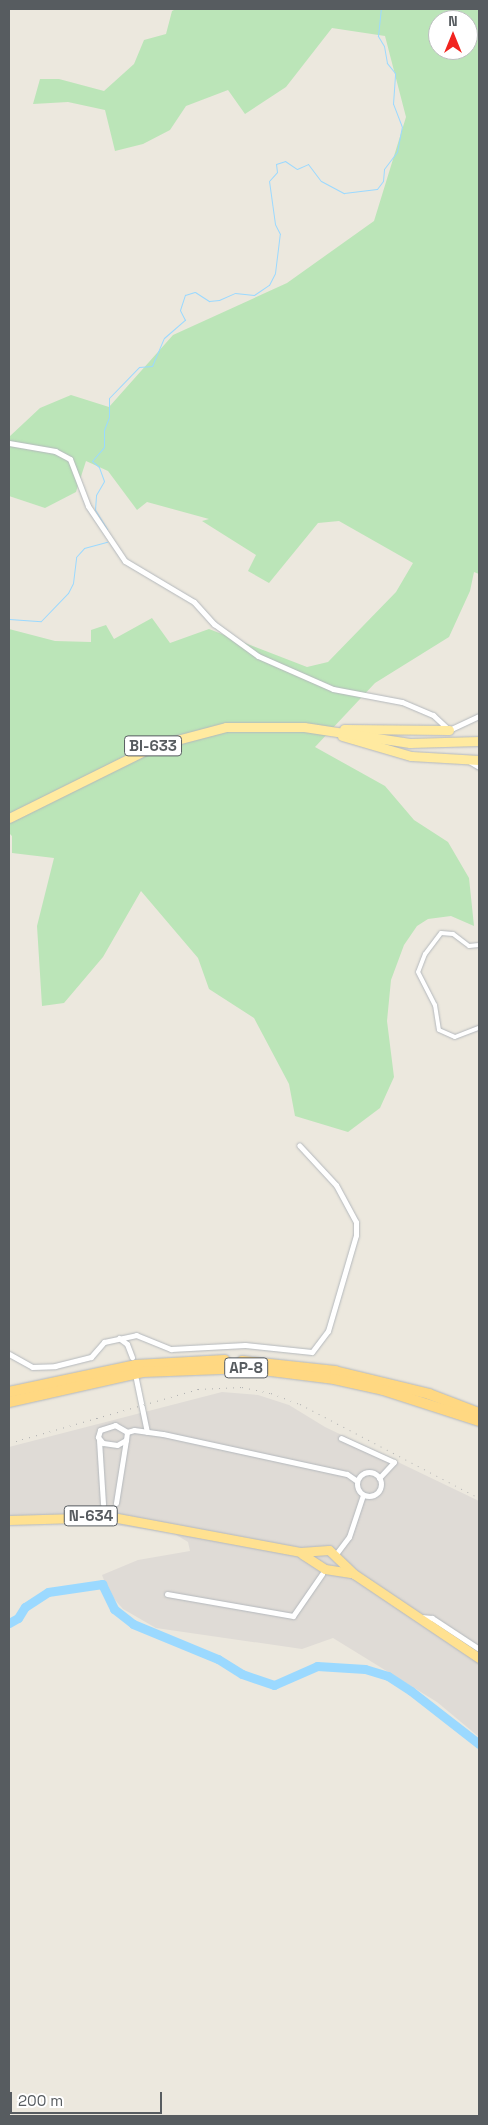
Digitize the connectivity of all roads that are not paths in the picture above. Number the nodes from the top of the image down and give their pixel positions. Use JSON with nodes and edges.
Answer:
{"nodes":[{"id":1,"x":9,"y":443,"type":"edge"},
{"id":2,"x":479,"y":716,"type":"edge"},
{"id":3,"x":312,"y":728,"type":"junction"},
{"id":4,"x":449,"y":730,"type":"junction"},
{"id":5,"x":330,"y":731,"type":"junction"},
{"id":6,"x":479,"y":741,"type":"edge"},
{"id":7,"x":467,"y":760,"type":"junction"},
{"id":8,"x":479,"y":760,"type":"edge"},
{"id":9,"x":479,"y":767,"type":"edge"},
{"id":10,"x":9,"y":818,"type":"edge"},
{"id":11,"x":479,"y":945,"type":"edge"},
{"id":12,"x":479,"y":1028,"type":"edge"},
{"id":13,"x":299,"y":1145,"type":"dead end"},
{"id":14,"x":136,"y":1335,"type":"junction"},
{"id":15,"x":118,"y":1338,"type":"junction"},
{"id":16,"x":127,"y":1344,"type":"junction"},
{"id":17,"x":9,"y":1354,"type":"edge"},
{"id":18,"x":132,"y":1357,"type":"dead end"},
{"id":19,"x":136,"y":1379,"type":"dead end"},
{"id":20,"x":9,"y":1392,"type":"edge"},
{"id":21,"x":9,"y":1402,"type":"edge"},
{"id":22,"x":479,"y":1413,"type":"edge"},
{"id":23,"x":142,"y":1418,"type":"junction"},
{"id":24,"x":479,"y":1420,"type":"edge"},
{"id":25,"x":134,"y":1430,"type":"junction"},
{"id":26,"x":127,"y":1432,"type":"junction"},
{"id":27,"x":147,"y":1432,"type":"junction"},
{"id":28,"x":341,"y":1438,"type":"dead end"},
{"id":29,"x":99,"y":1440,"type":"junction"},
{"id":30,"x":126,"y":1440,"type":"junction"},
{"id":31,"x":379,"y":1478,"type":"junction"},
{"id":32,"x":357,"y":1481,"type":"junction"},
{"id":33,"x":363,"y":1495,"type":"junction"},
{"id":34,"x":116,"y":1503,"type":"dead end"},
{"id":35,"x":103,"y":1504,"type":"dead end"},
{"id":36,"x":9,"y":1520,"type":"edge"},
{"id":37,"x":300,"y":1552,"type":"junction"},
{"id":38,"x":322,"y":1552,"type":"junction"},
{"id":39,"x":336,"y":1560,"type":"junction"},
{"id":40,"x":320,"y":1565,"type":"junction"},
{"id":41,"x":322,"y":1574,"type":"dead end"},
{"id":42,"x":167,"y":1594,"type":"dead end"},
{"id":43,"x":416,"y":1616,"type":"junction"},
{"id":44,"x":479,"y":1649,"type":"edge"},
{"id":45,"x":479,"y":1658,"type":"edge"}],
"edges":[{"from":1,"to":4,"type":"street"},
{"from":2,"to":4,"type":"street"},
{"from":3,"to":4,"type":"main road"},
{"from":3,"to":5,"type":"main road","number":"BI-633"},
{"from":3,"to":10,"type":"main road","number":"BI-633"},
{"from":5,"to":6,"type":"main road","number":"BI-633"},
{"from":5,"to":7,"type":"main road"},
{"from":7,"to":8,"type":"main road"},
{"from":7,"to":9,"type":"street"},
{"from":11,"to":12,"type":"street"},
{"from":13,"to":14,"type":"street"},
{"from":14,"to":15,"type":"street"},
{"from":14,"to":16,"type":"street"},
{"from":15,"to":16,"type":"street"},
{"from":15,"to":17,"type":"street"},
{"from":16,"to":18,"type":"street"},
{"from":19,"to":23,"type":"street"},
{"from":20,"to":22,"type":"highway","number":"AP-8"},
{"from":21,"to":24,"type":"highway","number":"AP-8"},
{"from":23,"to":25,"type":"street"},
{"from":23,"to":27,"type":"street"},
{"from":25,"to":26,"type":"street"},
{"from":25,"to":27,"type":"street"},
{"from":26,"to":29,"type":"street"},
{"from":26,"to":30,"type":"street"},
{"from":27,"to":32,"type":"street"},
{"from":28,"to":31,"type":"street"},
{"from":29,"to":30,"type":"street"},
{"from":29,"to":35,"type":"street"},
{"from":30,"to":34,"type":"street"},
{"from":31,"to":32,"type":"street"},
{"from":31,"to":33,"type":"street"},
{"from":32,"to":33,"type":"street"},
{"from":33,"to":39,"type":"street"},
{"from":36,"to":37,"type":"highway","number":"N-634"},
{"from":37,"to":38,"type":"highway","number":"N-634"},
{"from":37,"to":40,"type":"highway","number":"N-634"},
{"from":38,"to":39,"type":"highway","number":"N-634"},
{"from":38,"to":40,"type":"highway"},
{"from":39,"to":40,"type":"highway","number":"N-634"},
{"from":39,"to":43,"type":"highway","number":"N-634"},
{"from":41,"to":42,"type":"street"},
{"from":43,"to":44,"type":"street"},
{"from":43,"to":45,"type":"highway","number":"N-634"}]}
